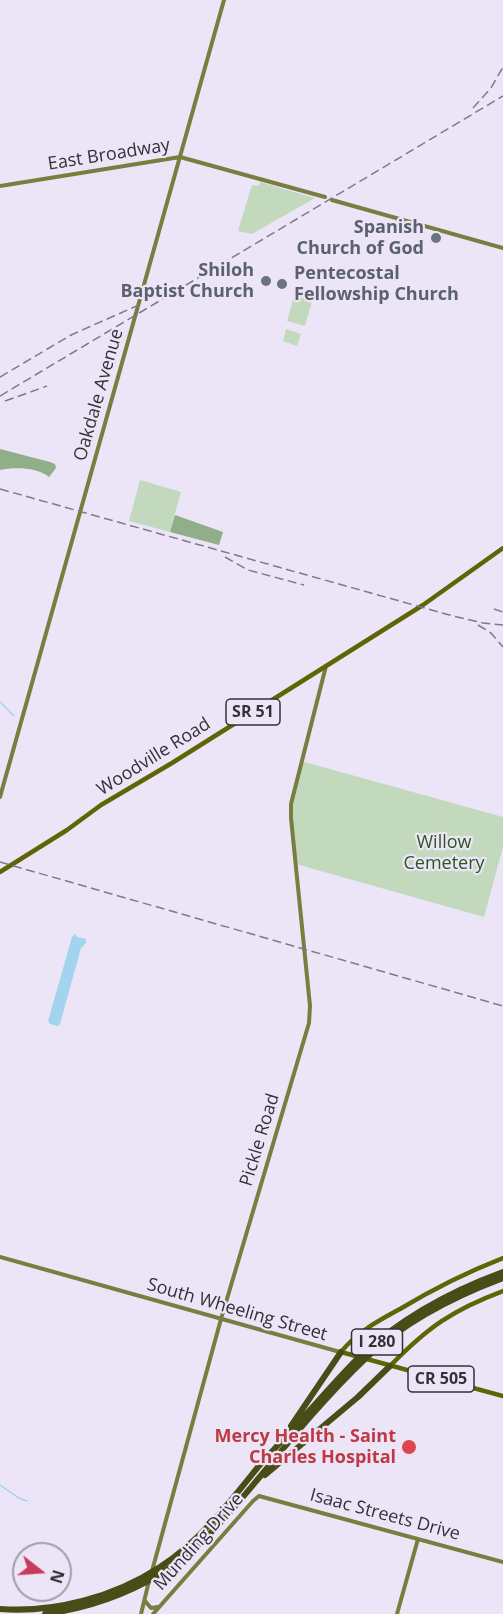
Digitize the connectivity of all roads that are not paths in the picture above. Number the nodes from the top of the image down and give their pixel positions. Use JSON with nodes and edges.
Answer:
{"nodes":[{"id":1,"x":224,"y":0,"type":"edge"},
{"id":2,"x":180,"y":157,"type":"junction"},
{"id":3,"x":0,"y":186,"type":"edge"},
{"id":4,"x":325,"y":197,"type":"dead end"},
{"id":5,"x":332,"y":200,"type":"dead end"},
{"id":6,"x":503,"y":248,"type":"edge"},
{"id":7,"x":503,"y":548,"type":"edge"},
{"id":8,"x":326,"y":666,"type":"junction"},
{"id":9,"x":0,"y":797,"type":"edge"},
{"id":10,"x":0,"y":872,"type":"edge"},
{"id":11,"x":0,"y":1257,"type":"edge"},
{"id":12,"x":503,"y":1258,"type":"edge"},
{"id":13,"x":503,"y":1272,"type":"edge"},
{"id":14,"x":503,"y":1278,"type":"edge"},
{"id":15,"x":503,"y":1291,"type":"edge"},
{"id":16,"x":221,"y":1319,"type":"junction"},
{"id":17,"x":344,"y":1353,"type":"junction"},
{"id":18,"x":390,"y":1366,"type":"junction"},
{"id":19,"x":503,"y":1396,"type":"edge"},
{"id":20,"x":277,"y":1446,"type":"junction"},
{"id":21,"x":245,"y":1494,"type":"junction"},
{"id":22,"x":259,"y":1496,"type":"joint"},
{"id":23,"x":418,"y":1539,"type":"junction"},
{"id":24,"x":503,"y":1562,"type":"edge"},
{"id":25,"x":145,"y":1598,"type":"junction"},
{"id":26,"x":160,"y":1606,"type":"junction"},
{"id":27,"x":0,"y":1609,"type":"edge"},
{"id":28,"x":45,"y":1614,"type":"edge"},
{"id":29,"x":141,"y":1614,"type":"edge"},
{"id":30,"x":153,"y":1614,"type":"edge"},
{"id":31,"x":397,"y":1614,"type":"edge"}],
"edges":[{"from":1,"to":2,"type":"street","name":"Oakdale Avenue"},
{"from":2,"to":3,"type":"street","name":"East Broadway"},
{"from":2,"to":4,"type":"street","name":"East Broadway"},
{"from":2,"to":9,"type":"street","name":"Oakdale Avenue"},
{"from":5,"to":6,"type":"street"},
{"from":7,"to":8,"type":"main road","name":"Woodville Road","number":"SR 51"},
{"from":8,"to":10,"type":"main road","name":"Woodville Road","number":"SR 51"},
{"from":8,"to":16,"type":"street","name":"Pickle Road"},
{"from":11,"to":16,"type":"street","name":"South Wheeling Street","number":"CR 505"},
{"from":12,"to":17,"type":"main road"},
{"from":13,"to":20,"type":"highway","number":"I 280"},
{"from":14,"to":21,"type":"highway","number":"I 280"},
{"from":15,"to":18,"type":"main road"},
{"from":16,"to":17,"type":"street","name":"South Wheeling Street","number":"CR 505"},
{"from":16,"to":25,"type":"street","name":"Pickle Road"},
{"from":17,"to":18,"type":"main road","name":"South Wheeling Street","number":"CR 505"},
{"from":17,"to":20,"type":"highway"},
{"from":18,"to":19,"type":"main road","name":"South Wheeling Street","number":"CR 505"},
{"from":18,"to":21,"type":"highway"},
{"from":20,"to":27,"type":"highway","number":"I 280"},
{"from":21,"to":28,"type":"highway","number":"I 280"},
{"from":22,"to":23,"type":"street","name":"Isaac Streets Drive"},
{"from":22,"to":26,"type":"street","name":"Munding Drive"},
{"from":23,"to":24,"type":"street","name":"Isaac Streets Drive"},
{"from":23,"to":31,"type":"street"},
{"from":25,"to":26,"type":"street","name":"Munding Drive"},
{"from":25,"to":29,"type":"street","name":"Pickle Road"},
{"from":26,"to":30,"type":"street","name":"Munding Drive"}]}
